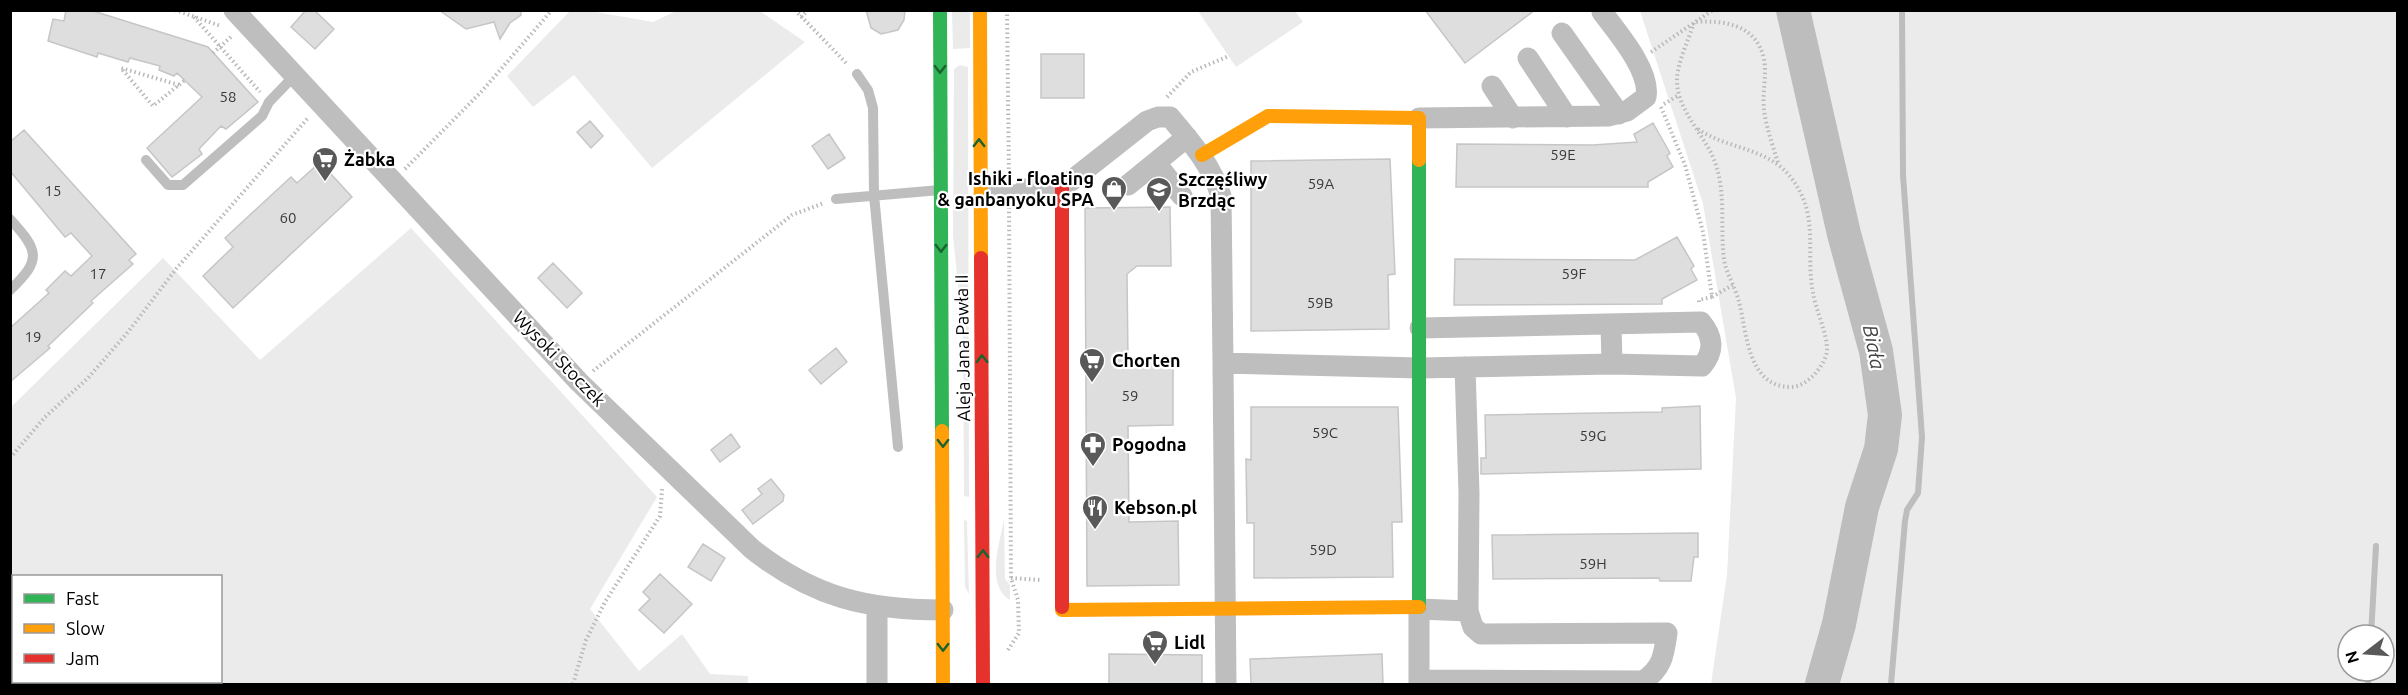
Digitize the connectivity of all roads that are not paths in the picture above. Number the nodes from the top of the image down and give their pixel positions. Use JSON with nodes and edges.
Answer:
{"nodes":[{"id":1,"x":940,"y":10,"type":"edge"},
{"id":2,"x":980,"y":10,"type":"edge"},
{"id":3,"x":1602,"y":12,"type":"dead end"},
{"id":4,"x":240,"y":17,"type":"edge"},
{"id":5,"x":1562,"y":33,"type":"dead end"},
{"id":6,"x":1528,"y":58,"type":"dead end"},
{"id":7,"x":857,"y":74,"type":"road end"},
{"id":8,"x":295,"y":75,"type":"junction"},
{"id":9,"x":1492,"y":86,"type":"dead end"},
{"id":10,"x":1619,"y":114,"type":"junction"},
{"id":11,"x":1567,"y":117,"type":"junction"},
{"id":12,"x":1419,"y":118,"type":"junction"},
{"id":13,"x":1513,"y":118,"type":"junction"},
{"id":14,"x":1187,"y":137,"type":"junction"},
{"id":15,"x":1202,"y":155,"type":"junction"},
{"id":16,"x":146,"y":160,"type":"dead end"},
{"id":17,"x":1156,"y":163,"type":"junction"},
{"id":18,"x":1128,"y":185,"type":"dead end"},
{"id":19,"x":1062,"y":188,"type":"junction"},
{"id":20,"x":940,"y":190,"type":"junction"},
{"id":21,"x":1017,"y":190,"type":"joint"},
{"id":22,"x":979,"y":191,"type":"junction"},
{"id":23,"x":874,"y":195,"type":"junction"},
{"id":24,"x":1182,"y":196,"type":"dead end"},
{"id":25,"x":836,"y":198,"type":"road end"},
{"id":26,"x":10,"y":219,"type":"edge"},
{"id":27,"x":10,"y":290,"type":"edge"},
{"id":28,"x":1611,"y":324,"type":"junction"},
{"id":29,"x":1420,"y":328,"type":"junction"},
{"id":30,"x":1223,"y":363,"type":"junction"},
{"id":31,"x":1612,"y":364,"type":"junction"},
{"id":32,"x":1465,"y":367,"type":"junction"},
{"id":33,"x":1420,"y":368,"type":"junction"},
{"id":34,"x":898,"y":447,"type":"dead end"},
{"id":35,"x":953,"y":506,"type":"junction"},
{"id":36,"x":983,"y":506,"type":"junction"},
{"id":37,"x":877,"y":607,"type":"junction"},
{"id":38,"x":1225,"y":607,"type":"junction"},
{"id":39,"x":1419,"y":609,"type":"junction"},
{"id":40,"x":948,"y":610,"type":"junction"},
{"id":41,"x":1468,"y":611,"type":"junction"},
{"id":42,"x":1419,"y":682,"type":"edge"},
{"id":43,"x":877,"y":684,"type":"edge"},
{"id":44,"x":943,"y":684,"type":"edge"},
{"id":45,"x":983,"y":684,"type":"edge"},
{"id":46,"x":1226,"y":684,"type":"edge"}],
"edges":[{"from":1,"to":20,"type":"street","name":"Aleja Jana Pawła II","one_way":true},
{"from":22,"to":2,"type":"street","name":"Aleja Jana Pawła II","one_way":true},
{"from":3,"to":10,"type":"street"},
{"from":4,"to":8,"type":"street","name":"Wysoki Stoczek"},
{"from":5,"to":10,"type":"street"},
{"from":6,"to":11,"type":"street"},
{"from":7,"to":23,"type":"lane"},
{"from":8,"to":16,"type":"lane"},
{"from":8,"to":37,"type":"street","name":"Wysoki Stoczek"},
{"from":9,"to":13,"type":"street"},
{"from":10,"to":11,"type":"street"},
{"from":11,"to":13,"type":"street"},
{"from":12,"to":13,"type":"street"},
{"from":12,"to":15,"type":"street"},
{"from":12,"to":29,"type":"street"},
{"from":14,"to":15,"type":"street"},
{"from":14,"to":17,"type":"street"},
{"from":14,"to":19,"type":"street"},
{"from":15,"to":30,"type":"street"},
{"from":17,"to":18,"type":"street"},
{"from":17,"to":24,"type":"street"},
{"from":19,"to":21,"type":"street"},
{"from":19,"to":38,"type":"street"},
{"from":20,"to":23,"type":"lane"},
{"from":20,"to":35,"type":"street","name":"Aleja Jana Pawła II","one_way":true},
{"from":21,"to":22,"type":"lane"},
{"from":36,"to":22,"type":"street","name":"Aleja Jana Pawła II","one_way":true},
{"from":23,"to":25,"type":"lane"},
{"from":23,"to":34,"type":"lane"},
{"from":26,"to":27,"type":"lane"},
{"from":28,"to":29,"type":"street"},
{"from":28,"to":31,"type":"street"},
{"from":28,"to":31,"type":"street"},
{"from":29,"to":33,"type":"street"},
{"from":30,"to":33,"type":"street"},
{"from":30,"to":38,"type":"street"},
{"from":31,"to":32,"type":"street"},
{"from":32,"to":33,"type":"street"},
{"from":32,"to":41,"type":"street"},
{"from":33,"to":39,"type":"street"},
{"from":35,"to":36,"type":"street"},
{"from":35,"to":40,"type":"street","name":"Aleja Jana Pawła II"},
{"from":45,"to":36,"type":"street","name":"Aleja Jana Pawła II","one_way":true},
{"from":37,"to":40,"type":"street","name":"Wysoki Stoczek"},
{"from":37,"to":43,"type":"street"},
{"from":38,"to":39,"type":"street"},
{"from":38,"to":46,"type":"street"},
{"from":39,"to":41,"type":"street"},
{"from":39,"to":42,"type":"street"},
{"from":40,"to":44,"type":"street","name":"Aleja Jana Pawła II","one_way":true},
{"from":41,"to":42,"type":"street"}]}
